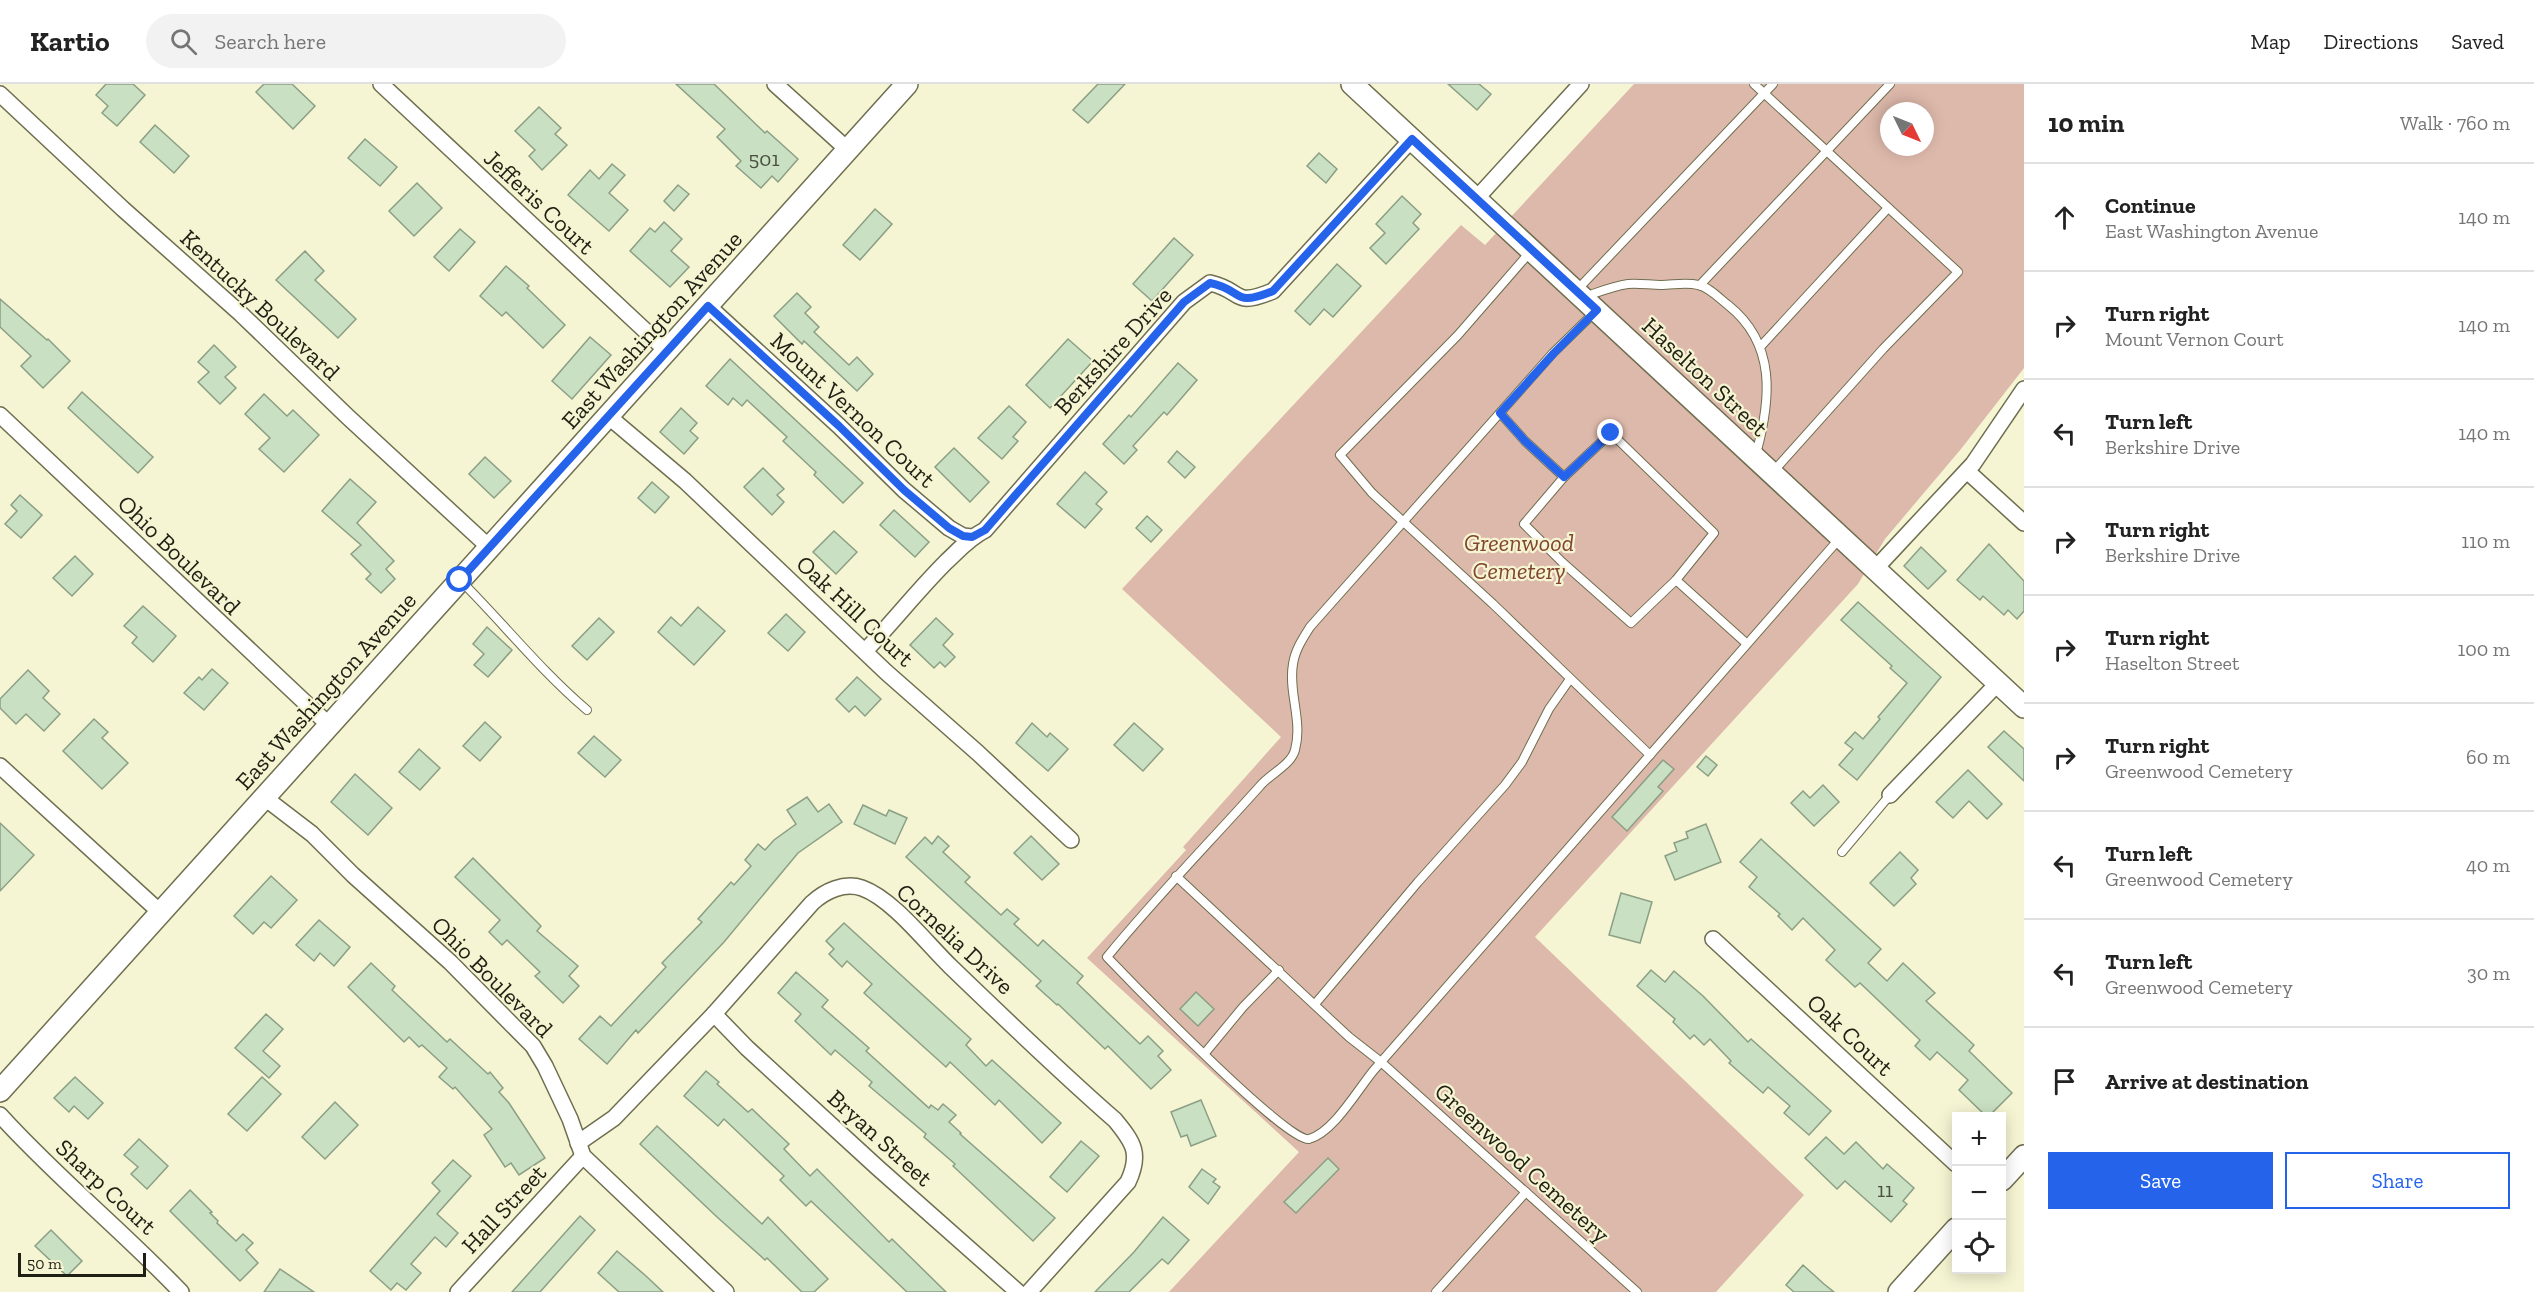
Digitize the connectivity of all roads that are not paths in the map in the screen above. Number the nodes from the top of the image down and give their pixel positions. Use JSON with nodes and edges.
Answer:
{"nodes":[{"id":1,"x":381,"y":84,"type":"edge"},
{"id":2,"x":775,"y":84,"type":"edge"},
{"id":3,"x":908,"y":84,"type":"edge"},
{"id":4,"x":1352,"y":84,"type":"edge"},
{"id":5,"x":1581,"y":84,"type":"edge"},
{"id":6,"x":1754,"y":84,"type":"edge"},
{"id":7,"x":1773,"y":84,"type":"edge"},
{"id":8,"x":1890,"y":84,"type":"edge"},
{"id":9,"x":1764,"y":93,"type":"junction"},
{"id":10,"x":0,"y":94,"type":"edge"},
{"id":11,"x":1412,"y":139,"type":"junction"},
{"id":12,"x":848,"y":150,"type":"junction"},
{"id":13,"x":1827,"y":152,"type":"junction"},
{"id":14,"x":1476,"y":199,"type":"junction"},
{"id":15,"x":1888,"y":208,"type":"junction"},
{"id":16,"x":1532,"y":250,"type":"junction"},
{"id":17,"x":1700,"y":285,"type":"junction"},
{"id":18,"x":1585,"y":300,"type":"junction"},
{"id":19,"x":708,"y":306,"type":"junction"},
{"id":20,"x":1761,"y":346,"type":"junction"},
{"id":21,"x":667,"y":351,"type":"junction"},
{"id":22,"x":2024,"y":389,"type":"edge"},
{"id":23,"x":1500,"y":413,"type":"junction"},
{"id":24,"x":0,"y":415,"type":"edge"},
{"id":25,"x":608,"y":416,"type":"junction"},
{"id":26,"x":1755,"y":458,"type":"junction"},
{"id":27,"x":1967,"y":471,"type":"junction"},
{"id":28,"x":1772,"y":474,"type":"junction"},
{"id":29,"x":1564,"y":477,"type":"junction"},
{"id":30,"x":1402,"y":522,"type":"junction"},
{"id":31,"x":2024,"y":523,"type":"edge"},
{"id":32,"x":972,"y":537,"type":"junction"},
{"id":33,"x":1841,"y":537,"type":"junction"},
{"id":34,"x":490,"y":548,"type":"junction"},
{"id":35,"x":1875,"y":569,"type":"junction"},
{"id":36,"x":460,"y":580,"type":"junction"},
{"id":37,"x":1676,"y":580,"type":"junction"},
{"id":38,"x":1746,"y":643,"type":"junction"},
{"id":39,"x":865,"y":651,"type":"junction"},
{"id":40,"x":1570,"y":679,"type":"junction"},
{"id":41,"x":1998,"y":683,"type":"junction"},
{"id":42,"x":2024,"y":707,"type":"edge"},
{"id":43,"x":587,"y":710,"type":"dead end"},
{"id":44,"x":329,"y":725,"type":"junction"},
{"id":45,"x":1650,"y":755,"type":"junction"},
{"id":46,"x":0,"y":766,"type":"edge"},
{"id":47,"x":1890,"y":795,"type":"joint"},
{"id":48,"x":265,"y":798,"type":"junction"},
{"id":49,"x":1071,"y":840,"type":"dead end"},
{"id":50,"x":1842,"y":852,"type":"dead end"},
{"id":51,"x":1176,"y":876,"type":"junction"},
{"id":52,"x":161,"y":913,"type":"junction"},
{"id":53,"x":1713,"y":939,"type":"dead end"},
{"id":54,"x":1279,"y":970,"type":"junction"},
{"id":55,"x":1315,"y":1004,"type":"junction"},
{"id":56,"x":714,"y":1014,"type":"junction"},
{"id":57,"x":1205,"y":1053,"type":"junction"},
{"id":58,"x":1381,"y":1062,"type":"junction"},
{"id":59,"x":0,"y":1091,"type":"edge"},
{"id":60,"x":0,"y":1115,"type":"edge"},
{"id":61,"x":580,"y":1149,"type":"junction"},
{"id":62,"x":2024,"y":1155,"type":"edge"},
{"id":63,"x":1952,"y":1160,"type":"edge"},
{"id":64,"x":2006,"y":1175,"type":"edge"},
{"id":65,"x":1526,"y":1192,"type":"junction"},
{"id":66,"x":1952,"y":1233,"type":"edge"},
{"id":67,"x":181,"y":1292,"type":"edge"},
{"id":68,"x":458,"y":1292,"type":"edge"},
{"id":69,"x":726,"y":1292,"type":"edge"},
{"id":70,"x":1018,"y":1292,"type":"edge"},
{"id":71,"x":1029,"y":1292,"type":"edge"},
{"id":72,"x":1436,"y":1292,"type":"edge"},
{"id":73,"x":1637,"y":1292,"type":"edge"},
{"id":74,"x":1899,"y":1292,"type":"edge"}],
"edges":[{"from":1,"to":21,"type":"street","name":"Jefferis Court"},
{"from":2,"to":12,"type":"street"},
{"from":3,"to":12,"type":"street","name":"East Washington Avenue"},
{"from":4,"to":11,"type":"street","name":"Haselton Street"},
{"from":5,"to":14,"type":"street"},
{"from":6,"to":9,"type":"lane"},
{"from":7,"to":9,"type":"lane"},
{"from":8,"to":13,"type":"lane"},
{"from":9,"to":13,"type":"lane"},
{"from":9,"to":18,"type":"lane"},
{"from":10,"to":34,"type":"street","name":"Kentucky Boulevard"},
{"from":11,"to":14,"type":"street","name":"Haselton Street"},
{"from":11,"to":32,"type":"street","name":"Berkshire Drive"},
{"from":12,"to":19,"type":"street","name":"East Washington Avenue"},
{"from":13,"to":15,"type":"lane"},
{"from":13,"to":17,"type":"lane"},
{"from":14,"to":16,"type":"street","name":"Haselton Street"},
{"from":15,"to":20,"type":"lane"},
{"from":15,"to":28,"type":"lane"},
{"from":16,"to":18,"type":"street","name":"Haselton Street"},
{"from":16,"to":30,"type":"lane"},
{"from":17,"to":18,"type":"lane"},
{"from":17,"to":20,"type":"lane"},
{"from":18,"to":23,"type":"lane"},
{"from":18,"to":26,"type":"street","name":"Haselton Street"},
{"from":19,"to":21,"type":"street","name":"East Washington Avenue"},
{"from":19,"to":32,"type":"street","name":"Mount Vernon Court"},
{"from":20,"to":26,"type":"lane"},
{"from":21,"to":25,"type":"street","name":"East Washington Avenue"},
{"from":22,"to":27,"type":"street"},
{"from":23,"to":29,"type":"lane"},
{"from":23,"to":30,"type":"lane"},
{"from":24,"to":44,"type":"street","name":"Ohio Boulevard"},
{"from":25,"to":34,"type":"street","name":"East Washington Avenue"},
{"from":25,"to":39,"type":"street","name":"Oak Hill Court"},
{"from":26,"to":28,"type":"street","name":"Haselton Street"},
{"from":27,"to":31,"type":"street"},
{"from":27,"to":35,"type":"street"},
{"from":28,"to":33,"type":"street","name":"Haselton Street"},
{"from":29,"to":37,"type":"lane"},
{"from":29,"to":37,"type":"lane"},
{"from":30,"to":40,"type":"lane"},
{"from":30,"to":51,"type":"lane"},
{"from":32,"to":39,"type":"street","name":"Berkshire Drive"},
{"from":33,"to":35,"type":"street","name":"Haselton Street"},
{"from":33,"to":38,"type":"lane"},
{"from":34,"to":36,"type":"street","name":"East Washington Avenue"},
{"from":35,"to":41,"type":"street","name":"Haselton Street"},
{"from":36,"to":43,"type":"lane"},
{"from":36,"to":44,"type":"street","name":"East Washington Avenue"},
{"from":37,"to":38,"type":"lane"},
{"from":38,"to":45,"type":"lane"},
{"from":39,"to":49,"type":"street","name":"Oak Hill Court"},
{"from":40,"to":45,"type":"lane"},
{"from":40,"to":55,"type":"lane"},
{"from":41,"to":42,"type":"street","name":"Haselton Street"},
{"from":41,"to":47,"type":"street"},
{"from":44,"to":48,"type":"street","name":"East Washington Avenue"},
{"from":45,"to":58,"type":"lane"},
{"from":46,"to":52,"type":"street"},
{"from":47,"to":50,"type":"lane"},
{"from":48,"to":52,"type":"street","name":"East Washington Avenue"},
{"from":48,"to":61,"type":"street","name":"Ohio Boulevard"},
{"from":51,"to":54,"type":"lane","name":"Greenwood Cemetery"},
{"from":51,"to":57,"type":"lane"},
{"from":52,"to":59,"type":"street","name":"East Washington Avenue"},
{"from":53,"to":63,"type":"street","name":"Oak Court"},
{"from":54,"to":55,"type":"lane","name":"Greenwood Cemetery"},
{"from":54,"to":57,"type":"lane"},
{"from":55,"to":58,"type":"lane","name":"Greenwood Cemetery"},
{"from":56,"to":61,"type":"street","name":"Cornelia Drive"},
{"from":56,"to":70,"type":"street","name":"Bryan Street"},
{"from":56,"to":71,"type":"street","name":"Cornelia Drive"},
{"from":57,"to":58,"type":"lane"},
{"from":58,"to":65,"type":"lane","name":"Greenwood Cemetery"},
{"from":60,"to":67,"type":"street","name":"Sharp Court"},
{"from":61,"to":68,"type":"street","name":"Hall Street"},
{"from":61,"to":69,"type":"street","name":"Ohio Boulevard"},
{"from":62,"to":64,"type":"street"},
{"from":65,"to":72,"type":"lane"},
{"from":65,"to":73,"type":"lane","name":"Greenwood Cemetery"},
{"from":66,"to":74,"type":"street"}]}
